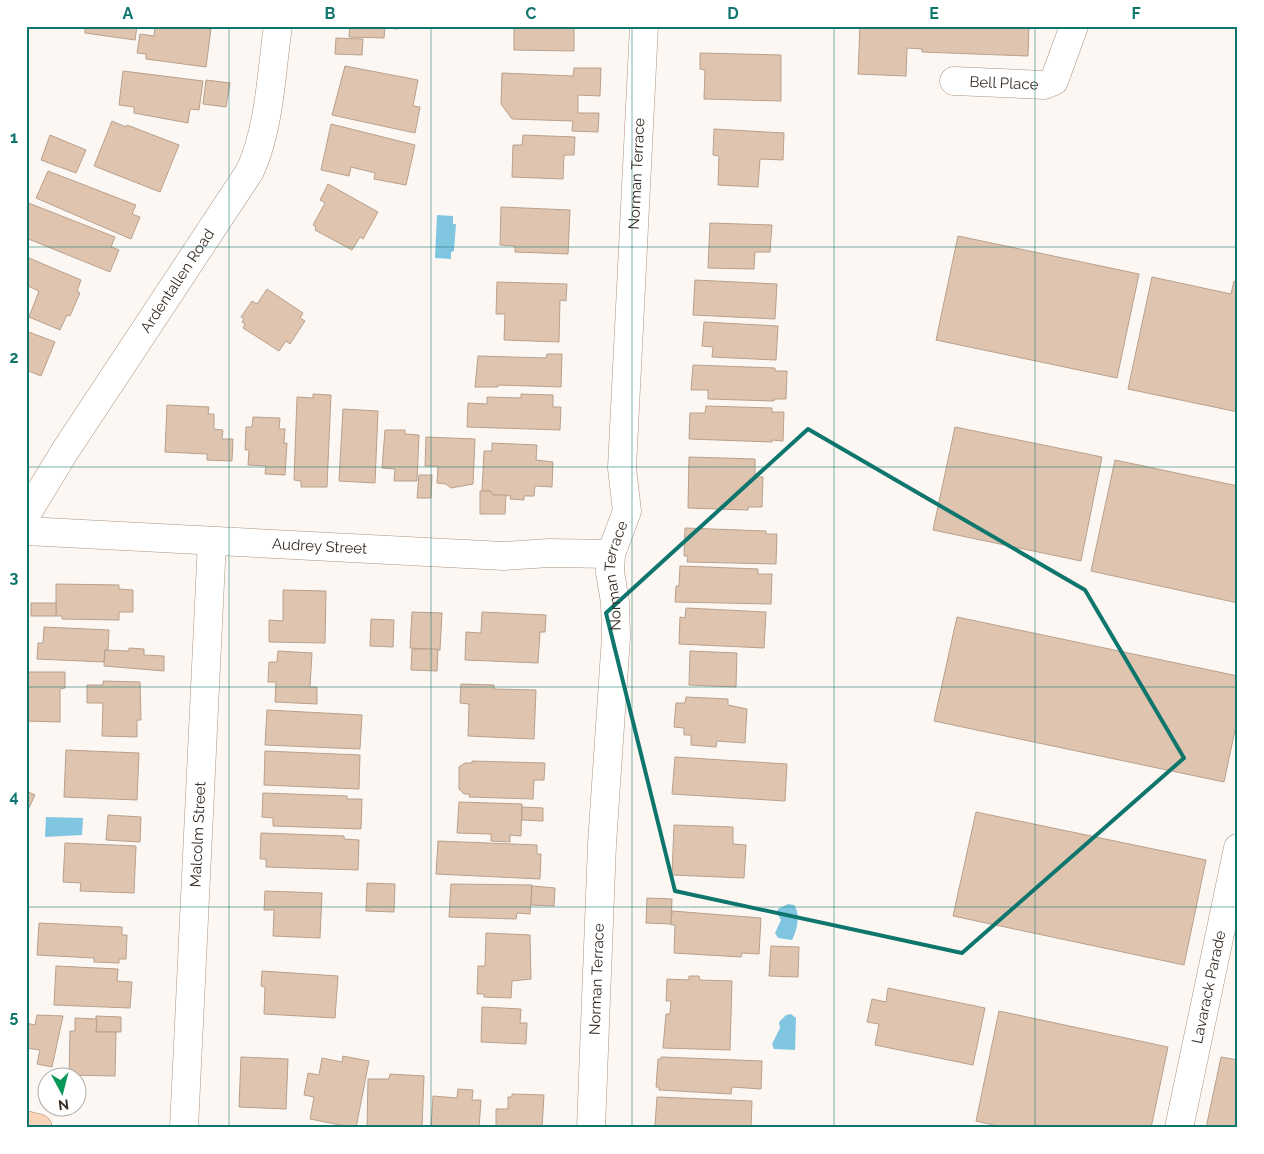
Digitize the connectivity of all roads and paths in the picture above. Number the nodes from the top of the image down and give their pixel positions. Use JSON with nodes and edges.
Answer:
{"nodes":[{"id":1,"x":278,"y":26,"type":"edge"},
{"id":2,"x":644,"y":26,"type":"edge"},
{"id":3,"x":1074,"y":26,"type":"edge"},
{"id":4,"x":954,"y":80,"type":"dead end"},
{"id":5,"x":26,"y":515,"type":"edge"},
{"id":6,"x":26,"y":532,"type":"edge"},
{"id":7,"x":212,"y":541,"type":"junction"},
{"id":8,"x":611,"y":554,"type":"junction"},
{"id":9,"x":1238,"y":848,"type":"edge"},
{"id":10,"x":26,"y":1125,"type":"edge"},
{"id":11,"x":38,"y":1128,"type":"edge"},
{"id":12,"x":184,"y":1128,"type":"edge"},
{"id":13,"x":591,"y":1128,"type":"edge"},
{"id":14,"x":1179,"y":1128,"type":"edge"}],
"edges":[{"from":1,"to":5,"type":"street","name":"Ardentallen Road"},
{"from":2,"to":8,"type":"street","name":"Norman Terrace"},
{"from":3,"to":4,"type":"street","name":"Bell Place"},
{"from":6,"to":7,"type":"street","name":"Audrey Street"},
{"from":7,"to":8,"type":"street","name":"Audrey Street"},
{"from":7,"to":12,"type":"street","name":"Malcolm Street"},
{"from":8,"to":13,"type":"street","name":"Norman Terrace"},
{"from":9,"to":14,"type":"street","name":"Lavarack Parade"},
{"from":10,"to":11,"type":"main road"}]}
